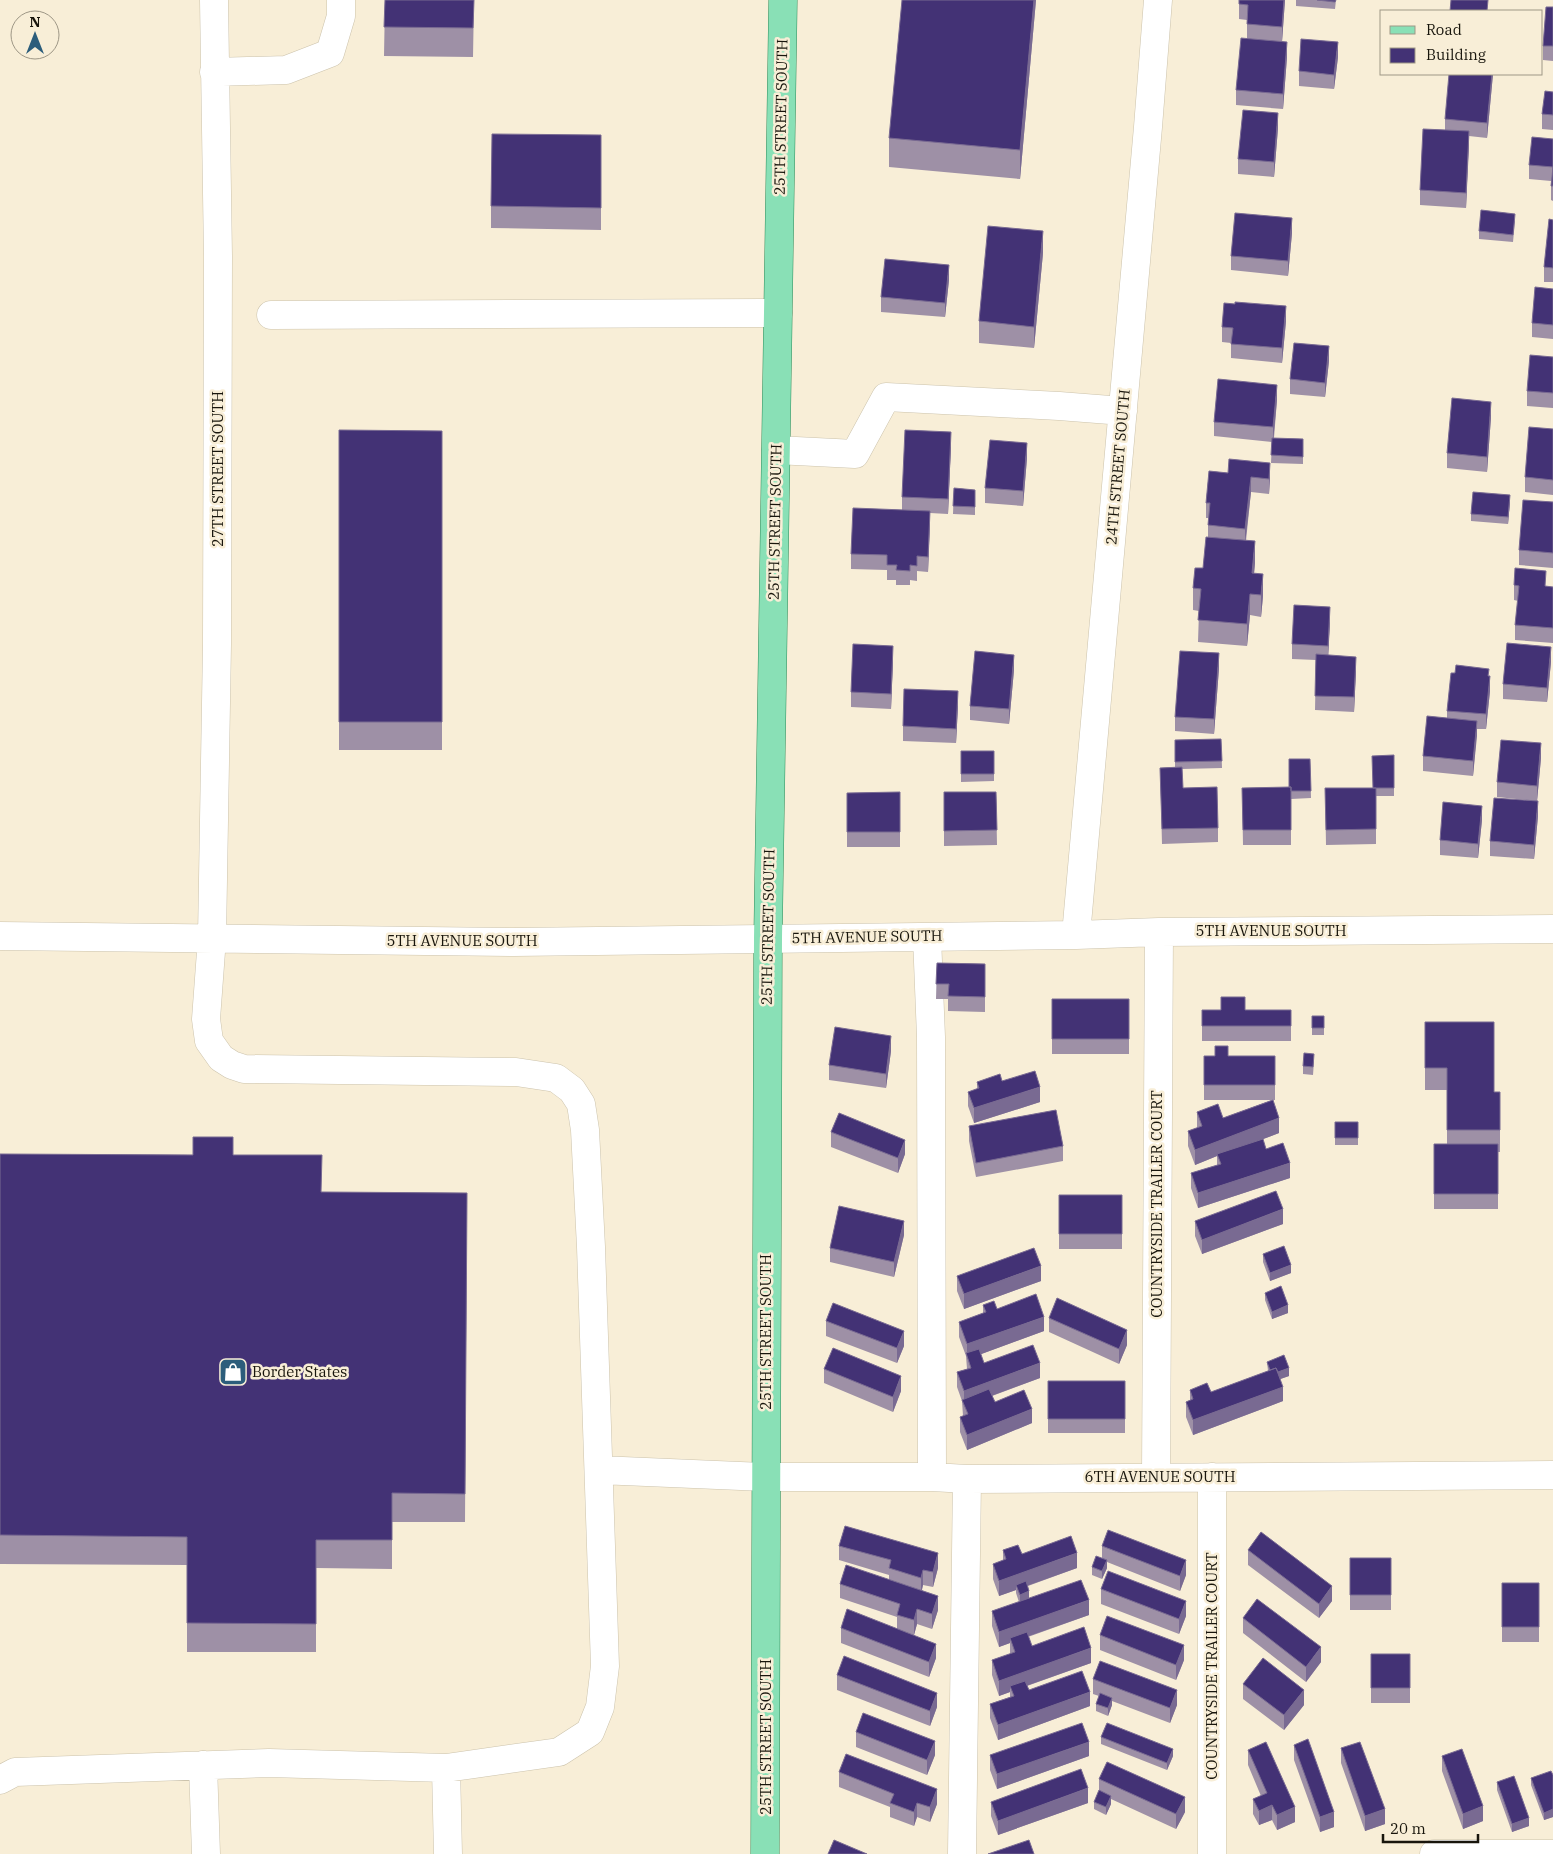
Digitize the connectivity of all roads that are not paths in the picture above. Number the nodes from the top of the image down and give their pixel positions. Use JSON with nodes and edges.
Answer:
{"nodes":[{"id":1,"x":214,"y":0,"type":"edge"},
{"id":2,"x":341,"y":0,"type":"edge"},
{"id":3,"x":783,"y":0,"type":"edge"},
{"id":4,"x":1158,"y":0,"type":"edge"},
{"id":5,"x":214,"y":72,"type":"junction"},
{"id":6,"x":778,"y":313,"type":"junction"},
{"id":7,"x":271,"y":315,"type":"dead end"},
{"id":8,"x":1123,"y":411,"type":"junction"},
{"id":9,"x":776,"y":450,"type":"junction"},
{"id":10,"x":1553,"y":929,"type":"edge"},
{"id":11,"x":1159,"y":932,"type":"junction"},
{"id":12,"x":1076,"y":935,"type":"junction"},
{"id":13,"x":0,"y":936,"type":"edge"},
{"id":14,"x":927,"y":937,"type":"junction"},
{"id":15,"x":212,"y":938,"type":"junction"},
{"id":16,"x":768,"y":938,"type":"junction"},
{"id":17,"x":598,"y":1470,"type":"junction"},
{"id":18,"x":1553,"y":1475,"type":"edge"},
{"id":19,"x":766,"y":1477,"type":"junction"},
{"id":20,"x":932,"y":1477,"type":"junction"},
{"id":21,"x":1156,"y":1477,"type":"junction"},
{"id":22,"x":1212,"y":1477,"type":"junction"},
{"id":23,"x":967,"y":1479,"type":"junction"},
{"id":24,"x":203,"y":1765,"type":"junction"},
{"id":25,"x":446,"y":1768,"type":"junction"},
{"id":26,"x":2,"y":1775,"type":"edge"},
{"id":27,"x":206,"y":1854,"type":"edge"},
{"id":28,"x":448,"y":1854,"type":"edge"},
{"id":29,"x":765,"y":1854,"type":"edge"},
{"id":30,"x":962,"y":1854,"type":"edge"},
{"id":31,"x":1212,"y":1854,"type":"edge"},
{"id":32,"x":1434,"y":1854,"type":"edge"},
{"id":33,"x":1553,"y":1854,"type":"edge"}],
"edges":[{"from":1,"to":5,"type":"street","name":"27TH STREET SOUTH"},
{"from":2,"to":5,"type":"street"},
{"from":3,"to":6,"type":"main road","name":"25TH STREET SOUTH"},
{"from":4,"to":8,"type":"street","name":"24TH STREET SOUTH"},
{"from":5,"to":15,"type":"street","name":"27TH STREET SOUTH"},
{"from":6,"to":7,"type":"street"},
{"from":6,"to":9,"type":"main road","name":"25TH STREET SOUTH"},
{"from":8,"to":9,"type":"street"},
{"from":8,"to":12,"type":"street","name":"24TH STREET SOUTH"},
{"from":9,"to":16,"type":"main road","name":"25TH STREET SOUTH"},
{"from":10,"to":11,"type":"street","name":"5TH AVENUE SOUTH"},
{"from":11,"to":12,"type":"street","name":"5TH AVENUE SOUTH"},
{"from":11,"to":21,"type":"street","name":"COUNTRYSIDE TRAILER COURT"},
{"from":12,"to":14,"type":"street","name":"5TH AVENUE SOUTH"},
{"from":13,"to":15,"type":"street","name":"5TH AVENUE SOUTH"},
{"from":14,"to":16,"type":"street","name":"5TH AVENUE SOUTH"},
{"from":14,"to":20,"type":"street"},
{"from":15,"to":16,"type":"street","name":"5TH AVENUE SOUTH"},
{"from":15,"to":17,"type":"street","name":"27TH STREET SOUTH"},
{"from":16,"to":19,"type":"main road","name":"25TH STREET SOUTH"},
{"from":17,"to":19,"type":"street","name":"6TH AVENUE SOUTH"},
{"from":17,"to":25,"type":"street","name":"27TH STREET SOUTH"},
{"from":18,"to":22,"type":"street","name":"6TH AVENUE SOUTH"},
{"from":19,"to":20,"type":"street","name":"6TH AVENUE SOUTH"},
{"from":19,"to":29,"type":"main road","name":"25TH STREET SOUTH"},
{"from":20,"to":23,"type":"street","name":"6TH AVENUE SOUTH"},
{"from":21,"to":22,"type":"street","name":"6TH AVENUE SOUTH"},
{"from":21,"to":23,"type":"street","name":"6TH AVENUE SOUTH"},
{"from":22,"to":31,"type":"street","name":"COUNTRYSIDE TRAILER COURT"},
{"from":23,"to":30,"type":"street"},
{"from":24,"to":25,"type":"street","name":"27TH STREET SOUTH"},
{"from":24,"to":26,"type":"street","name":"27TH STREET SOUTH"},
{"from":24,"to":27,"type":"street"},
{"from":25,"to":28,"type":"street"},
{"from":32,"to":33,"type":"street"}]}
